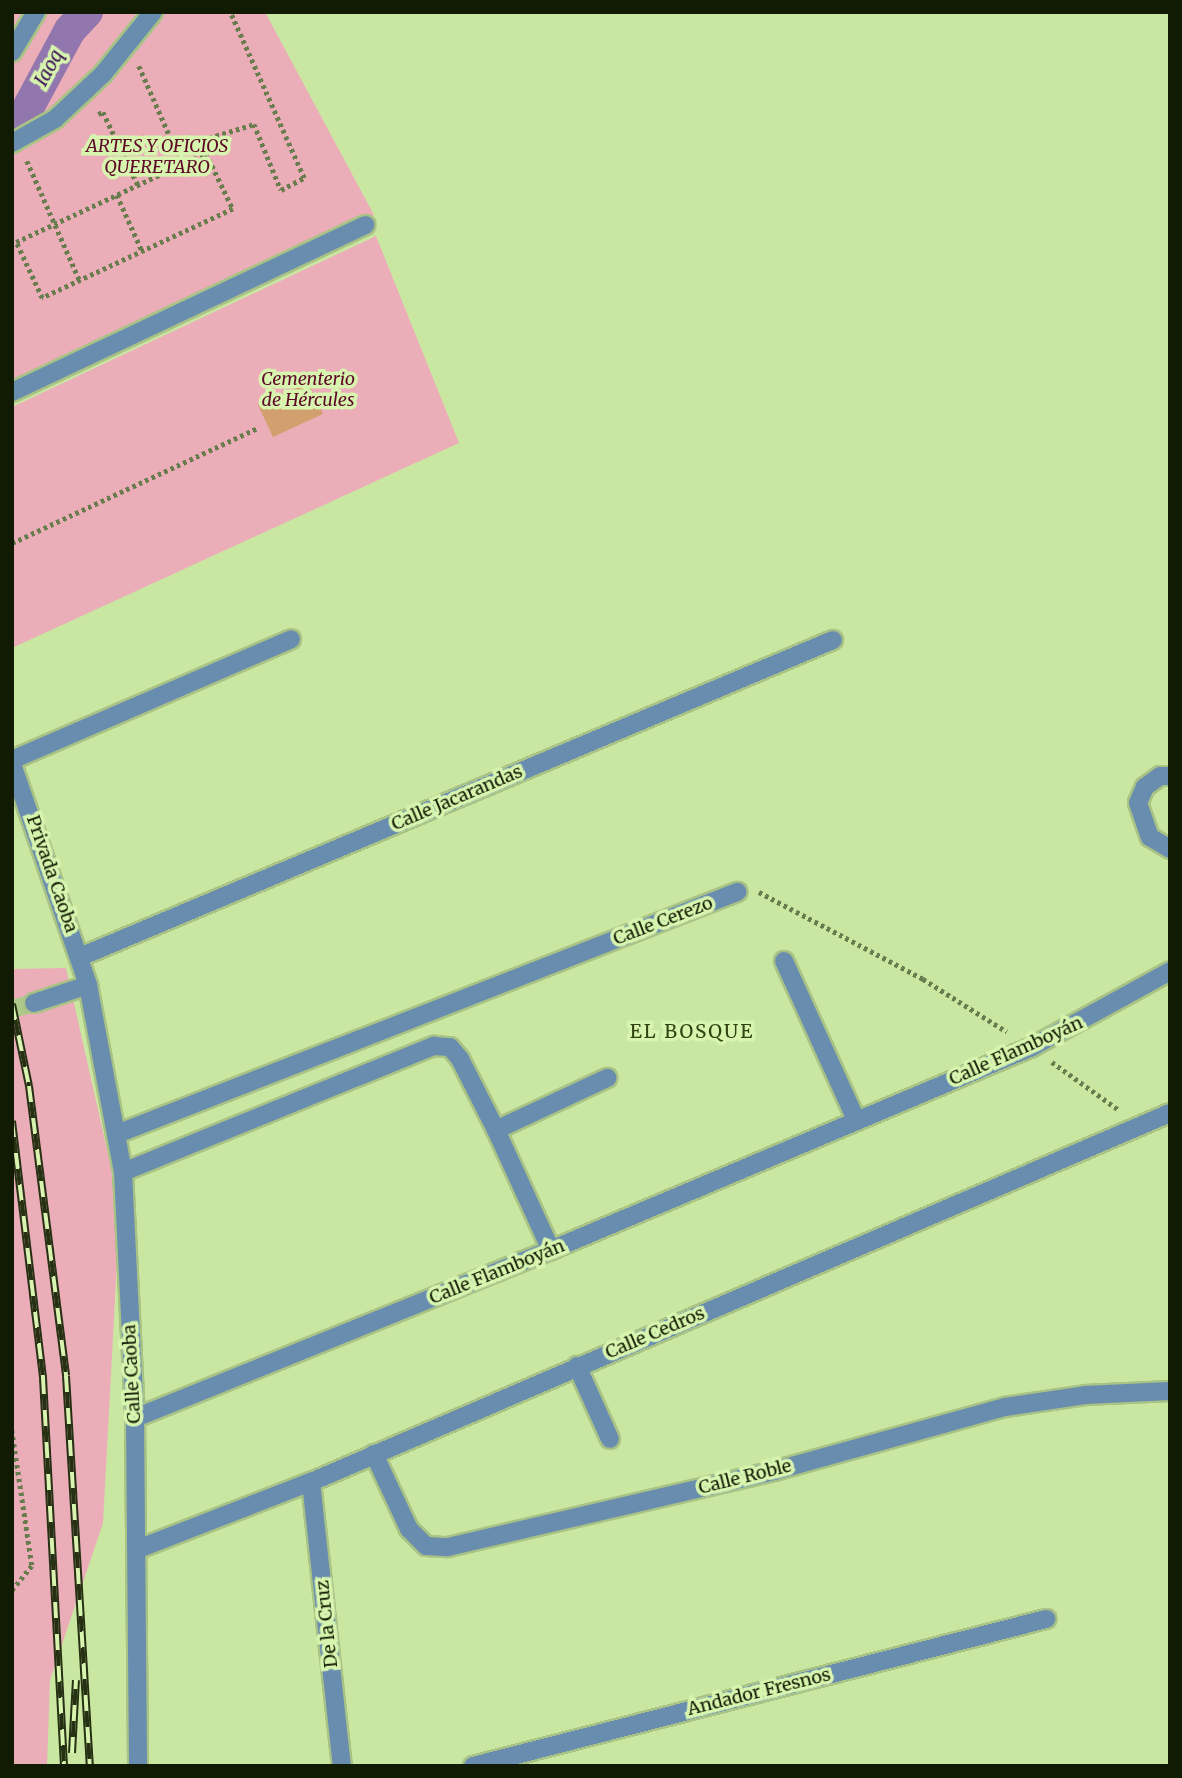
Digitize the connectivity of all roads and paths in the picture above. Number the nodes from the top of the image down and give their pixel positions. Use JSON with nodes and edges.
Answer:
{"nodes":[{"id":1,"x":36,"y":12,"type":"edge"},
{"id":2,"x":153,"y":12,"type":"edge"},
{"id":3,"x":230,"y":12,"type":"edge"},
{"id":4,"x":128,"y":43,"type":"junction"},
{"id":5,"x":12,"y":52,"type":"edge"},
{"id":6,"x":91,"y":117,"type":"dead end"},
{"id":7,"x":209,"y":138,"type":"dead end"},
{"id":8,"x":17,"y":146,"type":"edge"},
{"id":9,"x":182,"y":164,"type":"junction"},
{"id":10,"x":138,"y":185,"type":"junction"},
{"id":11,"x":117,"y":195,"type":"junction"},
{"id":12,"x":54,"y":224,"type":"junction"},
{"id":13,"x":365,"y":225,"type":"dead end"},
{"id":14,"x":142,"y":251,"type":"junction"},
{"id":15,"x":80,"y":281,"type":"junction"},
{"id":16,"x":12,"y":393,"type":"edge"},
{"id":17,"x":258,"y":428,"type":"dead end"},
{"id":18,"x":12,"y":543,"type":"edge"},
{"id":19,"x":291,"y":639,"type":"dead end"},
{"id":20,"x":833,"y":640,"type":"dead end"},
{"id":21,"x":12,"y":762,"type":"edge"},
{"id":22,"x":1170,"y":776,"type":"edge"},
{"id":23,"x":1170,"y":849,"type":"edge"},
{"id":24,"x":737,"y":892,"type":"joint"},
{"id":25,"x":80,"y":957,"type":"junction"},
{"id":26,"x":783,"y":961,"type":"dead end"},
{"id":27,"x":1170,"y":971,"type":"edge"},
{"id":28,"x":88,"y":985,"type":"junction"},
{"id":29,"x":34,"y":1003,"type":"tunnel mouth"},
{"id":30,"x":1032,"y":1047,"type":"junction"},
{"id":31,"x":607,"y":1079,"type":"dead end"},
{"id":32,"x":1170,"y":1113,"type":"edge"},
{"id":33,"x":856,"y":1120,"type":"junction"},
{"id":34,"x":1140,"y":1126,"type":"junction"},
{"id":35,"x":496,"y":1130,"type":"junction"},
{"id":36,"x":117,"y":1134,"type":"junction"},
{"id":37,"x":123,"y":1172,"type":"junction"},
{"id":38,"x":551,"y":1250,"type":"junction"},
{"id":39,"x":577,"y":1366,"type":"junction"},
{"id":40,"x":1170,"y":1391,"type":"edge"},
{"id":41,"x":135,"y":1418,"type":"junction"},
{"id":42,"x":12,"y":1430,"type":"edge"},
{"id":43,"x":610,"y":1439,"type":"dead end"},
{"id":44,"x":374,"y":1454,"type":"junction"},
{"id":45,"x":312,"y":1482,"type":"junction"},
{"id":46,"x":138,"y":1549,"type":"junction"},
{"id":47,"x":12,"y":1591,"type":"edge"},
{"id":48,"x":1046,"y":1619,"type":"dead end"},
{"id":49,"x":138,"y":1766,"type":"edge"},
{"id":50,"x":342,"y":1766,"type":"edge"},
{"id":51,"x":473,"y":1766,"type":"edge"}],
"edges":[{"from":1,"to":5,"type":"street"},
{"from":2,"to":4,"type":"street"},
{"from":3,"to":7,"type":"path"},
{"from":4,"to":8,"type":"street"},
{"from":4,"to":9,"type":"path"},
{"from":6,"to":10,"type":"path"},
{"from":8,"to":12,"type":"path"},
{"from":9,"to":10,"type":"path"},
{"from":9,"to":14,"type":"path"},
{"from":10,"to":11,"type":"path"},
{"from":11,"to":12,"type":"path"},
{"from":11,"to":14,"type":"path"},
{"from":12,"to":15,"type":"path"},
{"from":12,"to":15,"type":"path"},
{"from":13,"to":16,"type":"street"},
{"from":14,"to":15,"type":"path"},
{"from":17,"to":18,"type":"path"},
{"from":19,"to":21,"type":"street"},
{"from":20,"to":25,"type":"street","name":"Calle Jacarandas"},
{"from":21,"to":25,"type":"street","name":"Privada Caoba"},
{"from":22,"to":23,"type":"street"},
{"from":24,"to":30,"type":"path"},
{"from":24,"to":36,"type":"street","name":"Calle Cerezo"},
{"from":25,"to":28,"type":"street","name":"Privada Caoba"},
{"from":26,"to":33,"type":"street"},
{"from":27,"to":30,"type":"street","name":"Calle Flamboyán"},
{"from":28,"to":29,"type":"street"},
{"from":28,"to":36,"type":"street","name":"Calle Caoba"},
{"from":30,"to":33,"type":"street","name":"Calle Flamboyán"},
{"from":30,"to":34,"type":"path"},
{"from":31,"to":35,"type":"street"},
{"from":32,"to":34,"type":"street","name":"Calle Cedros"},
{"from":33,"to":38,"type":"street","name":"Calle Flamboyán"},
{"from":34,"to":39,"type":"street","name":"Calle Cedros"},
{"from":35,"to":37,"type":"street"},
{"from":35,"to":38,"type":"street"},
{"from":36,"to":37,"type":"street","name":"Calle Caoba"},
{"from":37,"to":41,"type":"street","name":"Calle Caoba"},
{"from":38,"to":41,"type":"street","name":"Calle Flamboyán"},
{"from":39,"to":43,"type":"street"},
{"from":39,"to":44,"type":"street","name":"Calle Cedros"},
{"from":40,"to":44,"type":"street","name":"Calle Roble"},
{"from":41,"to":46,"type":"street","name":"Calle Caoba"},
{"from":42,"to":47,"type":"path"},
{"from":44,"to":45,"type":"street","name":"Calle Cedros"},
{"from":45,"to":46,"type":"street","name":"Calle Cedros"},
{"from":45,"to":50,"type":"street","name":"De la Cruz"},
{"from":46,"to":49,"type":"street","name":"Calle Caoba"},
{"from":48,"to":51,"type":"street","name":"Andador Fresnos"}]}
